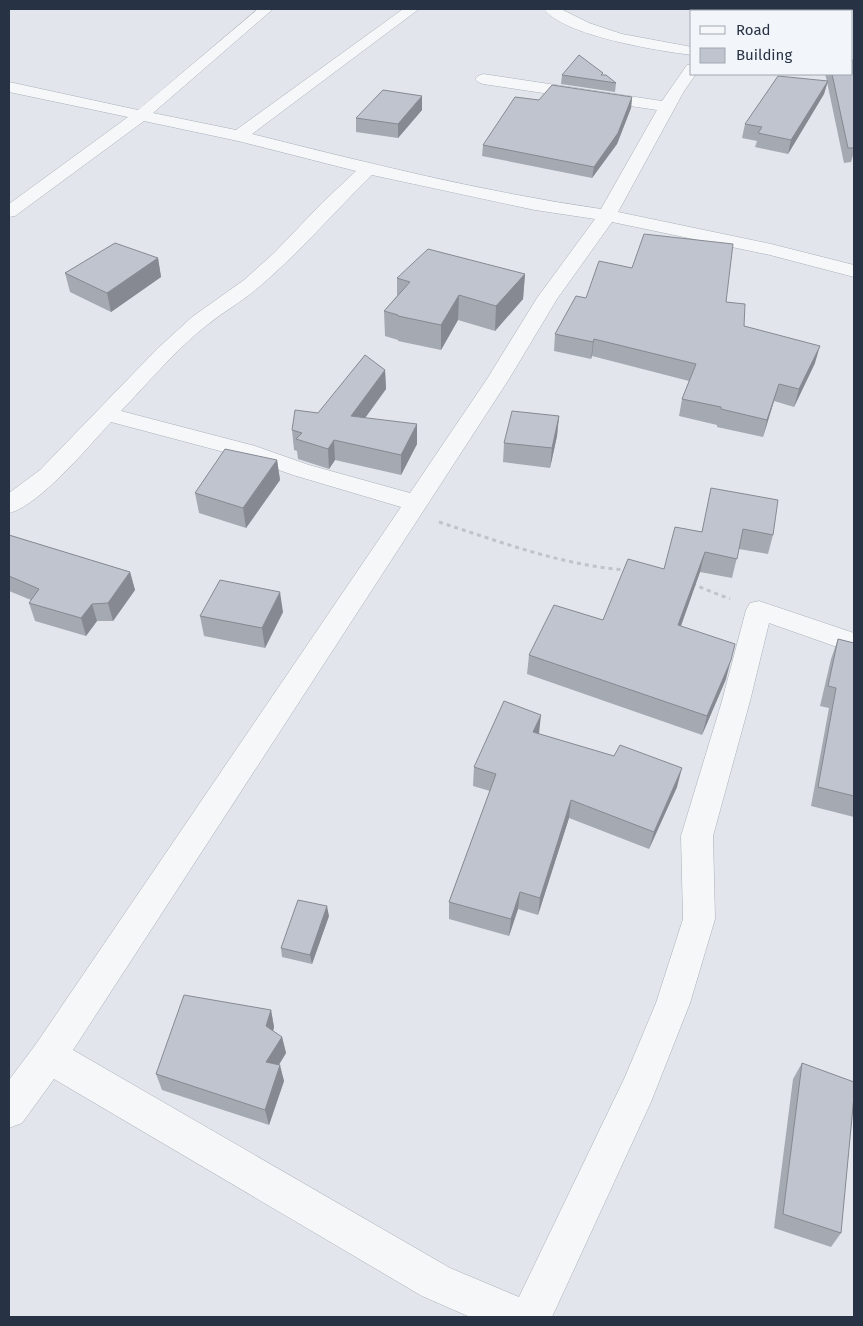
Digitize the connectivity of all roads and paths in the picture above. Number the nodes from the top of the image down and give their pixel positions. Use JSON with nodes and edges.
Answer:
{"nodes":[{"id":1,"x":266,"y":9,"type":"edge"},
{"id":2,"x":412,"y":9,"type":"edge"},
{"id":3,"x":551,"y":9,"type":"edge"},
{"id":4,"x":690,"y":51,"type":"edge"},
{"id":5,"x":690,"y":71,"type":"edge"},
{"id":6,"x":483,"y":79,"type":"dead end"},
{"id":7,"x":9,"y":87,"type":"edge"},
{"id":8,"x":667,"y":107,"type":"junction"},
{"id":9,"x":140,"y":116,"type":"junction"},
{"id":10,"x":239,"y":136,"type":"junction"},
{"id":11,"x":368,"y":169,"type":"junction"},
{"id":12,"x":9,"y":212,"type":"edge"},
{"id":13,"x":607,"y":215,"type":"junction"},
{"id":14,"x":854,"y":271,"type":"edge"},
{"id":15,"x":106,"y":414,"type":"junction"},
{"id":16,"x":9,"y":505,"type":"edge"},
{"id":17,"x":412,"y":508,"type":"junction"},
{"id":18,"x":631,"y":569,"type":"edge"},
{"id":19,"x":690,"y":583,"type":"edge"},
{"id":20,"x":759,"y":610,"type":"junction"},
{"id":21,"x":854,"y":644,"type":"edge"},
{"id":22,"x":49,"y":1056,"type":"junction"},
{"id":23,"x":9,"y":1110,"type":"edge"},
{"id":24,"x":517,"y":1317,"type":"edge"},
{"id":25,"x":531,"y":1317,"type":"edge"}],
"edges":[{"from":1,"to":9,"type":"street"},
{"from":2,"to":10,"type":"street"},
{"from":3,"to":4,"type":"street"},
{"from":5,"to":8,"type":"street"},
{"from":6,"to":8,"type":"street"},
{"from":7,"to":9,"type":"street"},
{"from":8,"to":13,"type":"street"},
{"from":9,"to":10,"type":"street"},
{"from":9,"to":12,"type":"street"},
{"from":10,"to":11,"type":"street"},
{"from":11,"to":13,"type":"street"},
{"from":11,"to":15,"type":"street"},
{"from":13,"to":14,"type":"street"},
{"from":13,"to":17,"type":"street"},
{"from":15,"to":16,"type":"street"},
{"from":15,"to":17,"type":"street"},
{"from":17,"to":18,"type":"path"},
{"from":17,"to":22,"type":"street"},
{"from":19,"to":20,"type":"path"},
{"from":20,"to":21,"type":"street"},
{"from":20,"to":25,"type":"street"},
{"from":22,"to":23,"type":"street"},
{"from":22,"to":24,"type":"street"}]}
